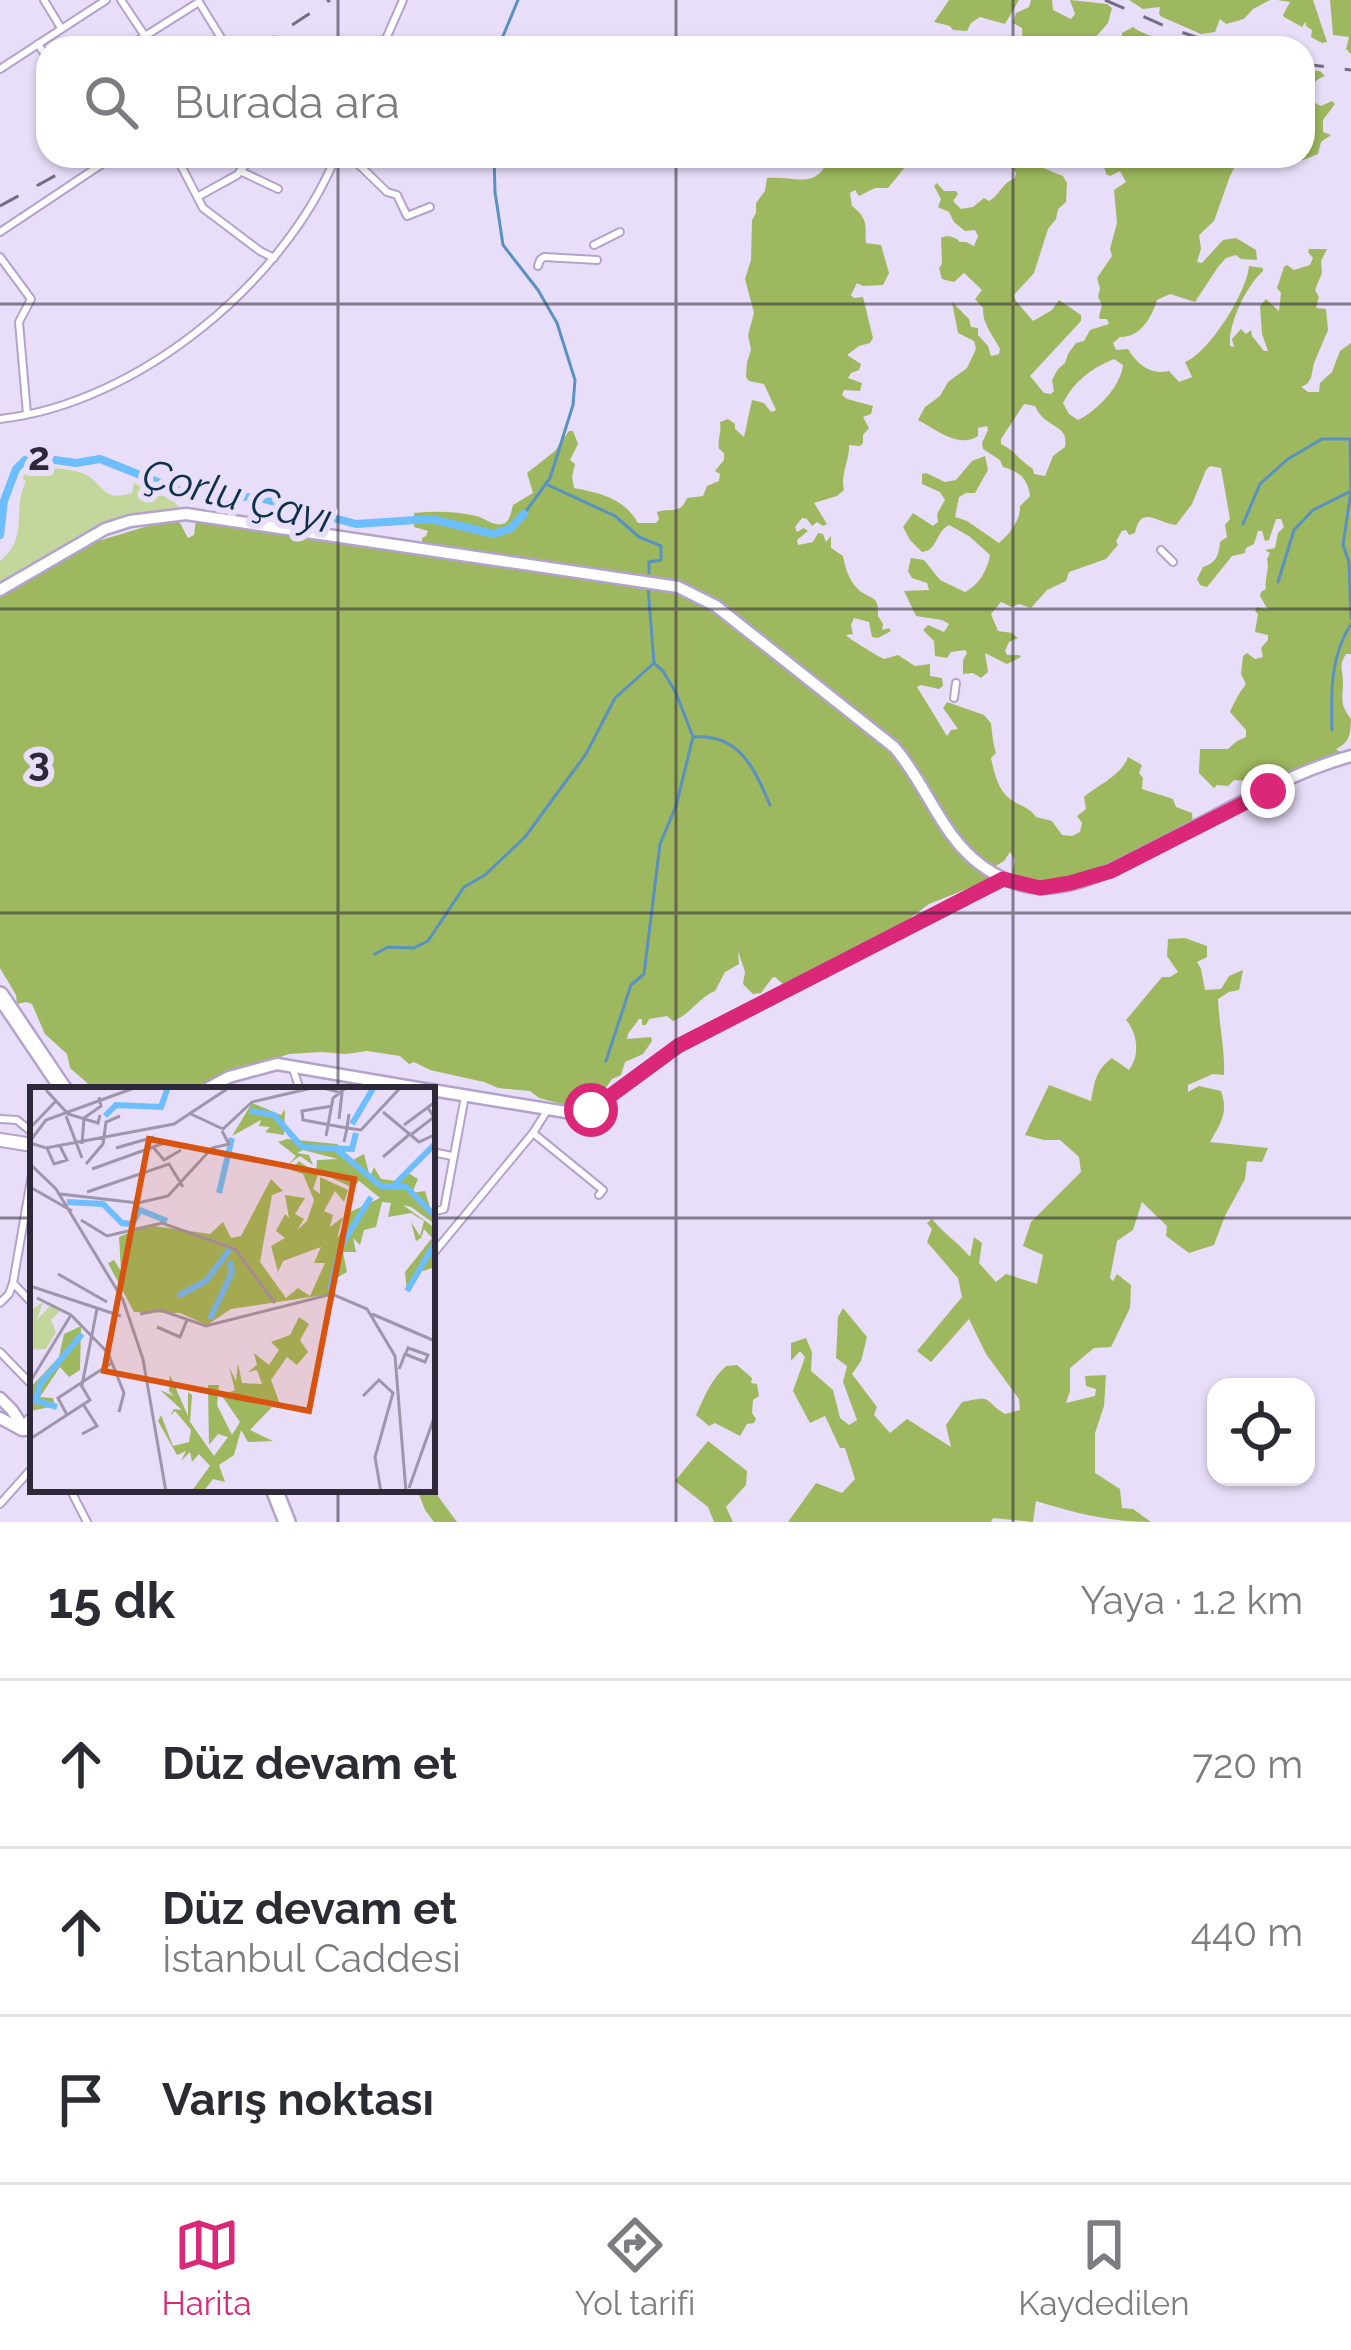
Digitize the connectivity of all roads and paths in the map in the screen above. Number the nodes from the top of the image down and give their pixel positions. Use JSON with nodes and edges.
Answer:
{"nodes":[{"id":1,"x":44,"y":0,"type":"edge"},
{"id":2,"x":106,"y":0,"type":"edge"},
{"id":3,"x":121,"y":0,"type":"edge"},
{"id":4,"x":403,"y":0,"type":"edge"},
{"id":5,"x":62,"y":28,"type":"junction"},
{"id":6,"x":50,"y":36,"type":"edge"},
{"id":7,"x":145,"y":36,"type":"joint"},
{"id":8,"x":221,"y":36,"type":"edge"},
{"id":9,"x":387,"y":36,"type":"edge"},
{"id":10,"x":36,"y":45,"type":"edge"},
{"id":11,"x":0,"y":69,"type":"edge"},
{"id":12,"x":96,"y":168,"type":"edge"},
{"id":13,"x":183,"y":168,"type":"edge"},
{"id":14,"x":243,"y":168,"type":"edge"},
{"id":15,"x":330,"y":168,"type":"edge"},
{"id":16,"x":362,"y":168,"type":"edge"},
{"id":17,"x":241,"y":171,"type":"junction"},
{"id":18,"x":278,"y":189,"type":"dead end"},
{"id":19,"x":199,"y":196,"type":"junction"},
{"id":20,"x":430,"y":207,"type":"dead end"},
{"id":21,"x":0,"y":232,"type":"edge"},
{"id":22,"x":620,"y":232,"type":"dead end"},
{"id":23,"x":594,"y":245,"type":"dead end"},
{"id":24,"x":0,"y":257,"type":"edge"},
{"id":25,"x":274,"y":258,"type":"junction"},
{"id":26,"x":597,"y":260,"type":"dead end"},
{"id":27,"x":538,"y":266,"type":"dead end"},
{"id":28,"x":27,"y":414,"type":"junction"},
{"id":29,"x":0,"y":419,"type":"edge"},
{"id":30,"x":1161,"y":550,"type":"dead end"},
{"id":31,"x":1173,"y":562,"type":"dead end"},
{"id":32,"x":0,"y":590,"type":"edge"},
{"id":33,"x":956,"y":683,"type":"dead end"},
{"id":34,"x":954,"y":698,"type":"dead end"},
{"id":35,"x":1351,"y":756,"type":"edge"},
{"id":36,"x":1003,"y":879,"type":"junction"},
{"id":37,"x":0,"y":995,"type":"edge"},
{"id":38,"x":0,"y":1008,"type":"edge"},
{"id":39,"x":292,"y":1066,"type":"junction"},
{"id":40,"x":352,"y":1076,"type":"junction"},
{"id":41,"x":53,"y":1087,"type":"edge"},
{"id":42,"x":62,"y":1087,"type":"edge"},
{"id":43,"x":215,"y":1087,"type":"edge"},
{"id":44,"x":299,"y":1087,"type":"edge"},
{"id":45,"x":350,"y":1087,"type":"edge"},
{"id":46,"x":414,"y":1087,"type":"edge"},
{"id":47,"x":435,"y":1091,"type":"edge"},
{"id":48,"x":465,"y":1096,"type":"junction"},
{"id":49,"x":548,"y":1108,"type":"junction"},
{"id":50,"x":0,"y":1120,"type":"edge"},
{"id":51,"x":30,"y":1131,"type":"edge"},
{"id":52,"x":533,"y":1133,"type":"junction"},
{"id":53,"x":1,"y":1142,"type":"edge"},
{"id":54,"x":435,"y":1153,"type":"edge"},
{"id":55,"x":454,"y":1156,"type":"junction"},
{"id":56,"x":30,"y":1186,"type":"edge"},
{"id":57,"x":599,"y":1196,"type":"dead end"},
{"id":58,"x":435,"y":1212,"type":"edge"},
{"id":59,"x":435,"y":1252,"type":"edge"},
{"id":60,"x":14,"y":1283,"type":"junction"},
{"id":61,"x":30,"y":1301,"type":"edge"},
{"id":62,"x":0,"y":1303,"type":"edge"},
{"id":63,"x":0,"y":1352,"type":"edge"},
{"id":64,"x":30,"y":1383,"type":"edge"},
{"id":65,"x":0,"y":1398,"type":"edge"},
{"id":66,"x":0,"y":1418,"type":"edge"},
{"id":67,"x":27,"y":1431,"type":"edge"},
{"id":68,"x":30,"y":1470,"type":"edge"},
{"id":69,"x":72,"y":1492,"type":"edge"},
{"id":70,"x":271,"y":1492,"type":"edge"},
{"id":71,"x":0,"y":1504,"type":"edge"},
{"id":72,"x":88,"y":1522,"type":"edge"},
{"id":73,"x":283,"y":1522,"type":"edge"}],
"edges":[{"from":1,"to":5,"type":"street"},
{"from":2,"to":5,"type":"street"},
{"from":3,"to":7,"type":"street"},
{"from":4,"to":9,"type":"street"},
{"from":5,"to":6,"type":"street"},
{"from":7,"to":8,"type":"street"},
{"from":10,"to":11,"type":"street"},
{"from":12,"to":21,"type":"street"},
{"from":13,"to":19,"type":"street"},
{"from":14,"to":17,"type":"street"},
{"from":15,"to":25,"type":"street"},
{"from":16,"to":20,"type":"street"},
{"from":17,"to":18,"type":"street"},
{"from":17,"to":19,"type":"street"},
{"from":19,"to":25,"type":"street"},
{"from":22,"to":23,"type":"street"},
{"from":24,"to":28,"type":"street"},
{"from":25,"to":28,"type":"street"},
{"from":26,"to":27,"type":"street"},
{"from":28,"to":29,"type":"street"},
{"from":30,"to":31,"type":"street"},
{"from":32,"to":36,"type":"street"},
{"from":33,"to":34,"type":"street"},
{"from":35,"to":36,"type":"street"},
{"from":36,"to":49,"type":"street"},
{"from":37,"to":42,"type":"highway"},
{"from":38,"to":41,"type":"highway"},
{"from":39,"to":40,"type":"street"},
{"from":39,"to":43,"type":"street"},
{"from":39,"to":44,"type":"street"},
{"from":40,"to":45,"type":"street"},
{"from":40,"to":46,"type":"street"},
{"from":47,"to":48,"type":"street"},
{"from":48,"to":49,"type":"street"},
{"from":48,"to":55,"type":"street"},
{"from":49,"to":52,"type":"street"},
{"from":50,"to":51,"type":"street"},
{"from":50,"to":53,"type":"street"},
{"from":52,"to":57,"type":"street"},
{"from":52,"to":59,"type":"street"},
{"from":54,"to":55,"type":"street"},
{"from":55,"to":58,"type":"street"},
{"from":56,"to":60,"type":"street"},
{"from":60,"to":61,"type":"street"},
{"from":60,"to":62,"type":"street"},
{"from":63,"to":64,"type":"street"},
{"from":65,"to":67,"type":"street"},
{"from":66,"to":67,"type":"street"},
{"from":68,"to":71,"type":"street"},
{"from":69,"to":72,"type":"street"},
{"from":70,"to":73,"type":"highway"}]}
